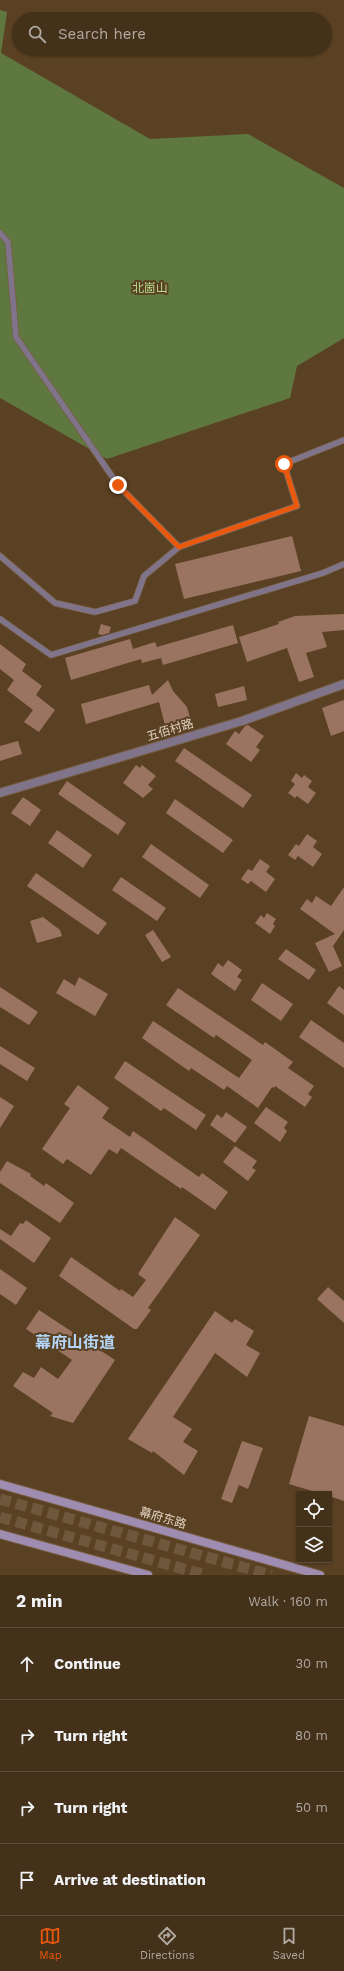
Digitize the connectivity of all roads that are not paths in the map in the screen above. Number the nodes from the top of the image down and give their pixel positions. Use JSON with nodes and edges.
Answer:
{"nodes":[{"id":1,"x":0,"y":233,"type":"edge"},
{"id":2,"x":344,"y":440,"type":"edge"},
{"id":3,"x":179,"y":547,"type":"junction"},
{"id":4,"x":0,"y":556,"type":"edge"},
{"id":5,"x":344,"y":564,"type":"edge"},
{"id":6,"x":0,"y":619,"type":"edge"},
{"id":7,"x":344,"y":684,"type":"edge"},
{"id":8,"x":0,"y":793,"type":"edge"},
{"id":9,"x":0,"y":1484,"type":"edge"},
{"id":10,"x":0,"y":1534,"type":"edge"},
{"id":11,"x":148,"y":1575,"type":"edge"},
{"id":12,"x":320,"y":1575,"type":"edge"}],
"edges":[{"from":1,"to":3,"type":"lane"},
{"from":2,"to":3,"type":"lane"},
{"from":3,"to":4,"type":"lane"},
{"from":5,"to":6,"type":"lane"},
{"from":7,"to":8,"type":"street","name":"五佰村路"},
{"from":9,"to":12,"type":"main road","name":"幕府东路"},
{"from":10,"to":11,"type":"main road"}]}
